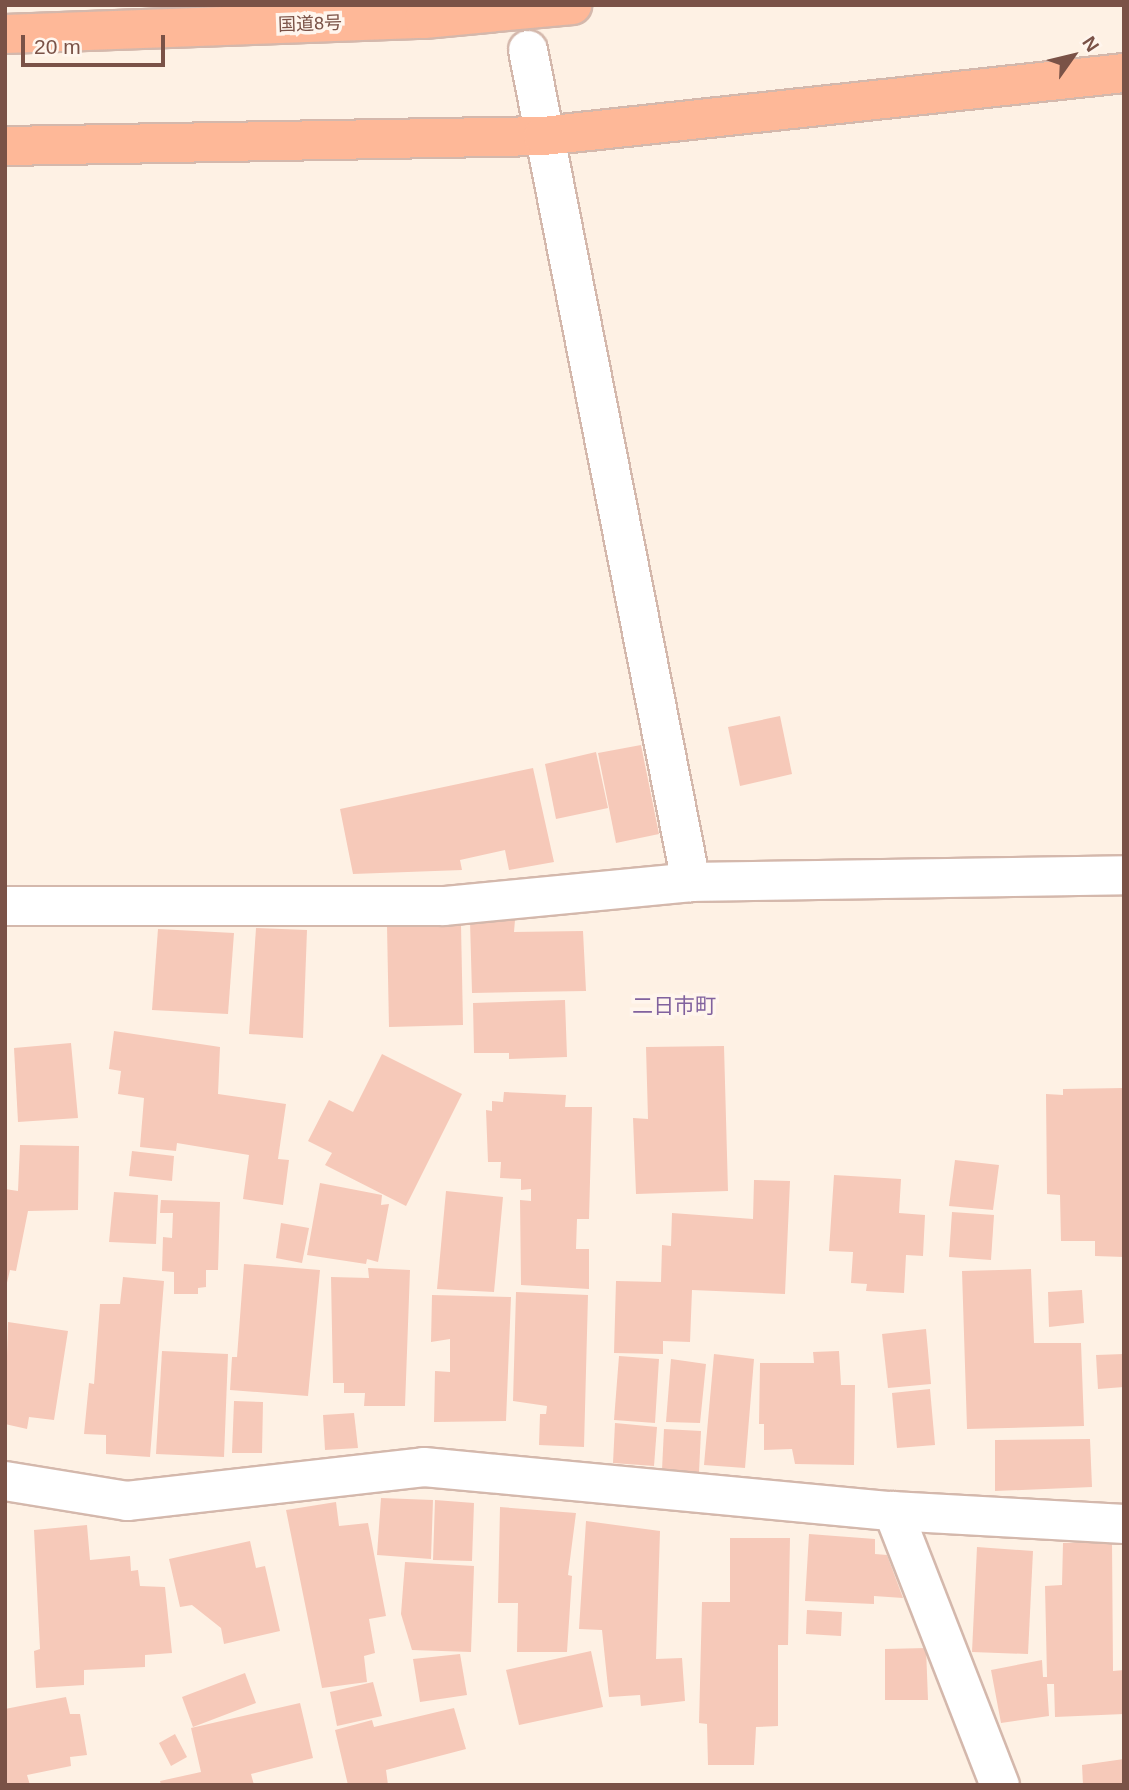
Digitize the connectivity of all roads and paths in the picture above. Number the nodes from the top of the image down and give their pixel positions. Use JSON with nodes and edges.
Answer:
{"nodes":[{"id":1,"x":572,"y":5,"type":"edge"},
{"id":2,"x":5,"y":34,"type":"edge"},
{"id":3,"x":528,"y":50,"type":"dead end"},
{"id":4,"x":1124,"y":73,"type":"edge"},
{"id":5,"x":543,"y":136,"type":"junction"},
{"id":6,"x":5,"y":146,"type":"edge"},
{"id":7,"x":1124,"y":874,"type":"edge"},
{"id":8,"x":691,"y":882,"type":"junction"},
{"id":9,"x":5,"y":906,"type":"edge"},
{"id":10,"x":5,"y":1482,"type":"edge"},
{"id":11,"x":893,"y":1511,"type":"junction"},
{"id":12,"x":1124,"y":1524,"type":"edge"},
{"id":13,"x":1000,"y":1785,"type":"edge"}],
"edges":[{"from":1,"to":2,"type":"highway","name":"国道8号"},
{"from":3,"to":5,"type":"street"},
{"from":4,"to":5,"type":"highway"},
{"from":5,"to":6,"type":"highway"},
{"from":5,"to":8,"type":"street"},
{"from":7,"to":8,"type":"street"},
{"from":8,"to":9,"type":"street"},
{"from":10,"to":11,"type":"street"},
{"from":11,"to":12,"type":"street"},
{"from":11,"to":13,"type":"street"}]}
